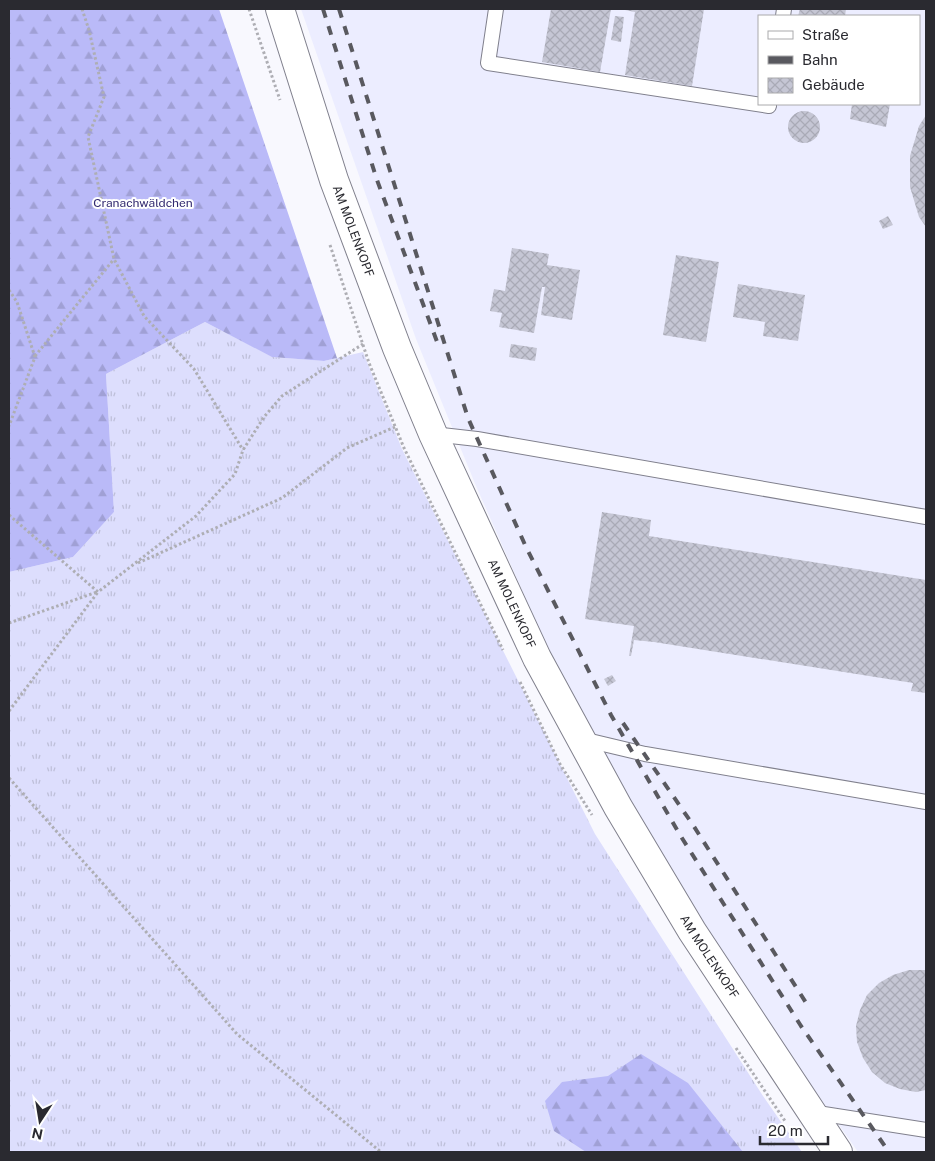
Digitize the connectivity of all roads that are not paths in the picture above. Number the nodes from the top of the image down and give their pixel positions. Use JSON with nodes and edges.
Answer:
{"nodes":[{"id":1,"x":280,"y":9,"type":"edge"},
{"id":2,"x":496,"y":9,"type":"edge"},
{"id":3,"x":758,"y":104,"type":"edge"},
{"id":4,"x":433,"y":434,"type":"junction"},
{"id":5,"x":926,"y":517,"type":"edge"},
{"id":6,"x":582,"y":739,"type":"junction"},
{"id":7,"x":926,"y":802,"type":"edge"},
{"id":8,"x":811,"y":1112,"type":"junction"},
{"id":9,"x":926,"y":1130,"type":"edge"},
{"id":10,"x":838,"y":1152,"type":"edge"}],
"edges":[{"from":1,"to":4,"type":"street","name":"AM MOLENKOPF"},
{"from":2,"to":3,"type":"lane"},
{"from":4,"to":5,"type":"lane"},
{"from":4,"to":6,"type":"street","name":"AM MOLENKOPF"},
{"from":6,"to":7,"type":"lane"},
{"from":6,"to":8,"type":"street","name":"AM MOLENKOPF"},
{"from":8,"to":9,"type":"lane"},
{"from":8,"to":10,"type":"street","name":"AM MOLENKOPF"}]}
